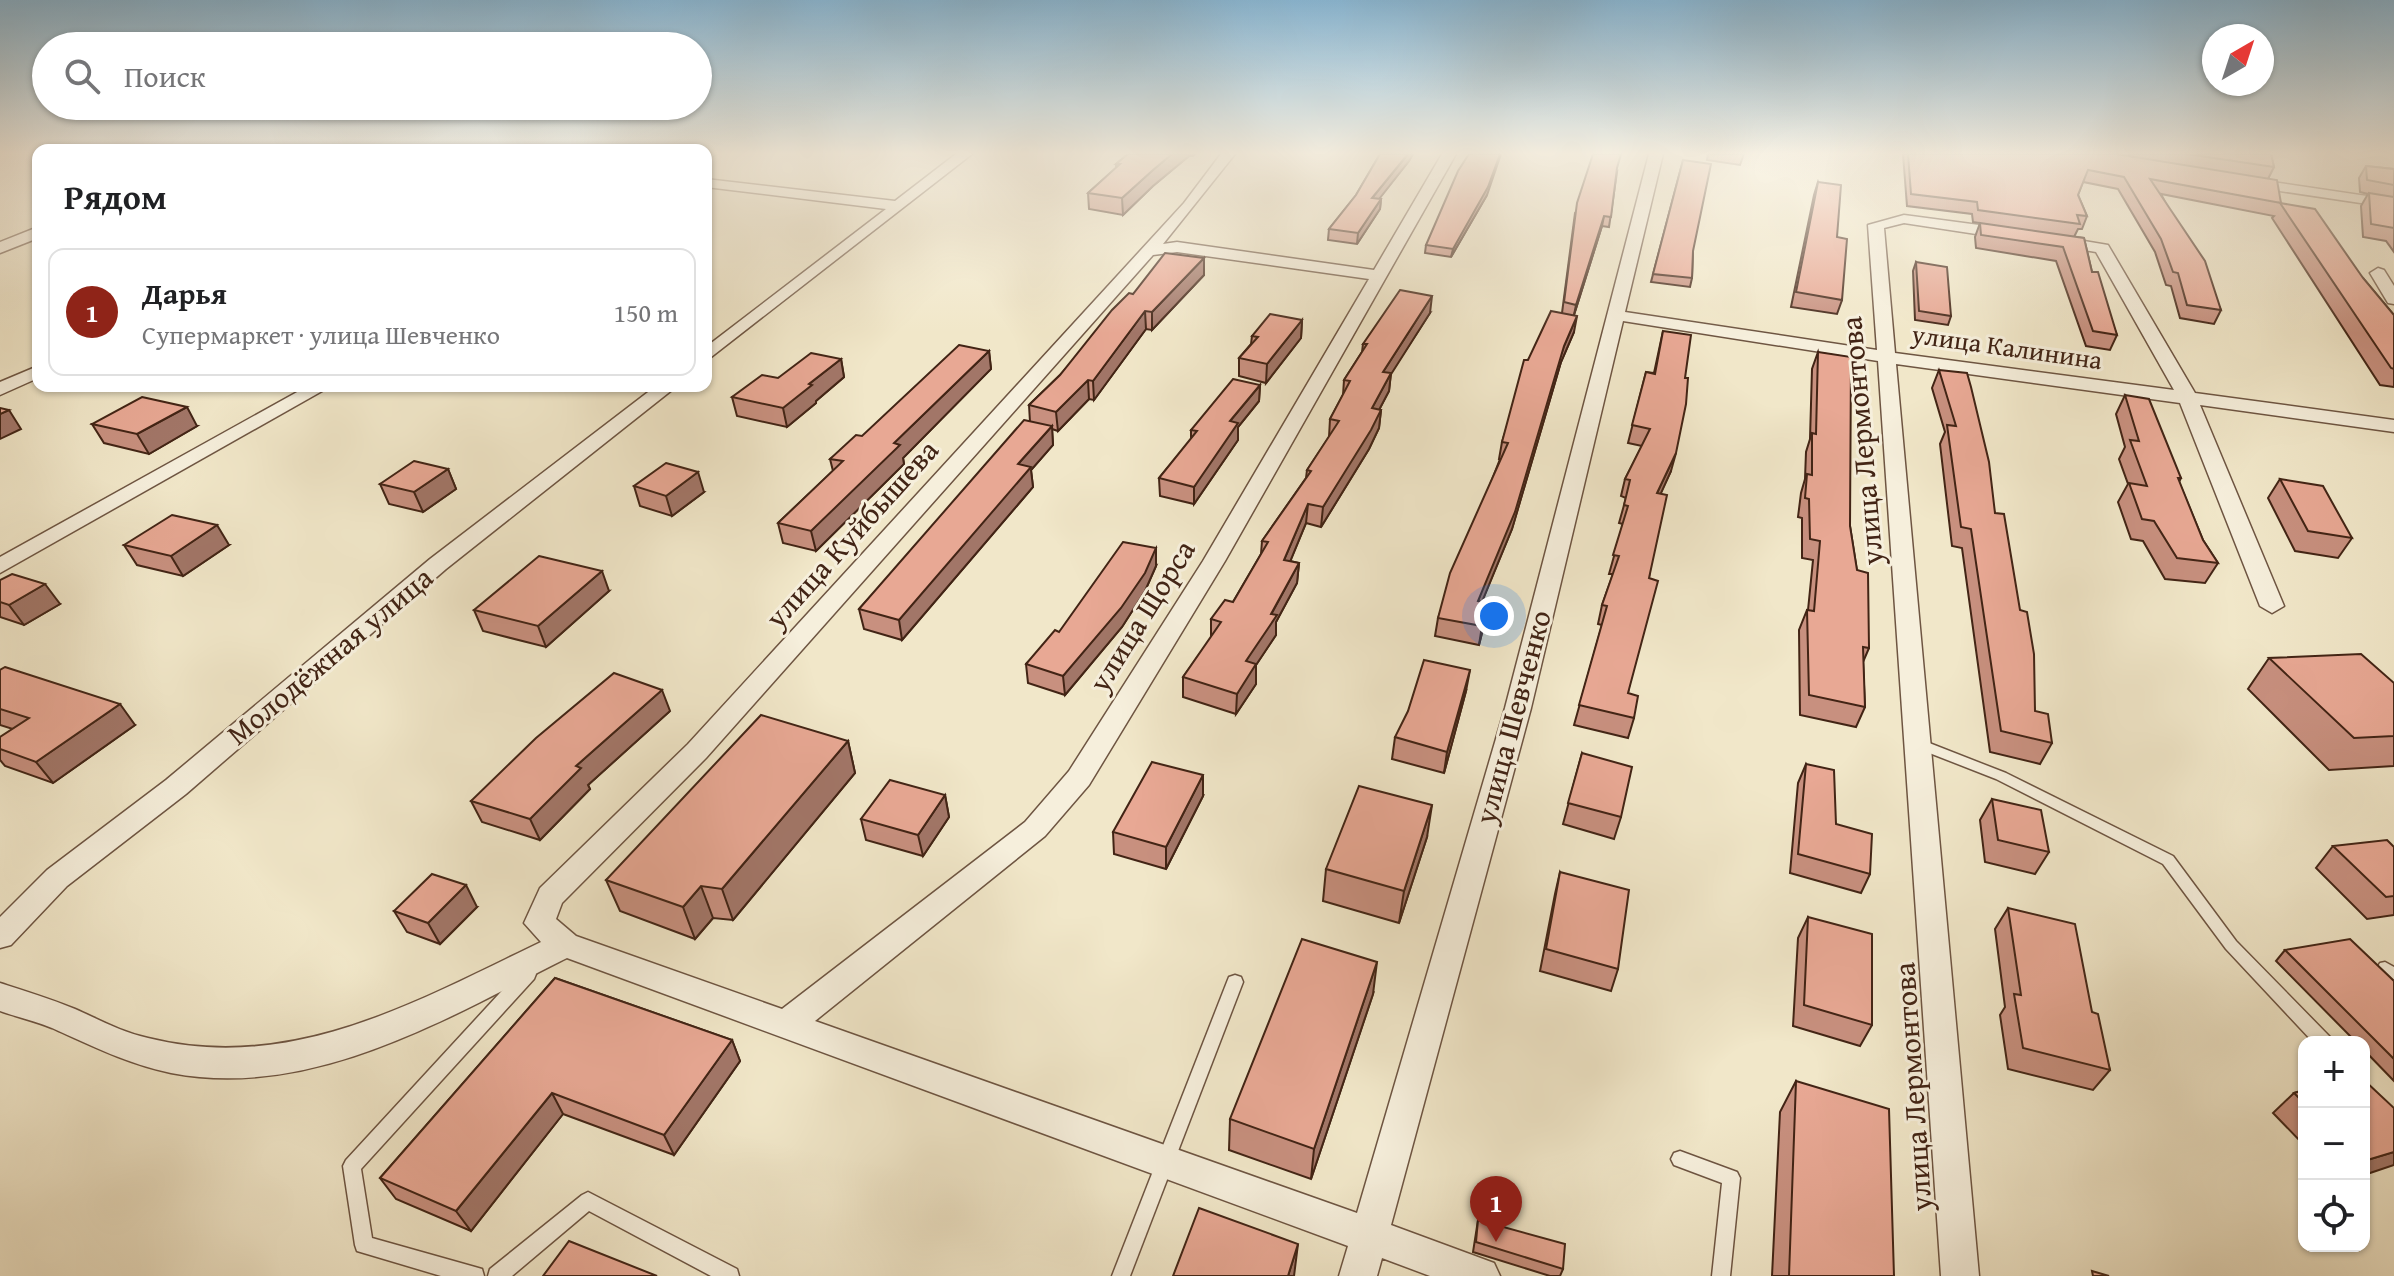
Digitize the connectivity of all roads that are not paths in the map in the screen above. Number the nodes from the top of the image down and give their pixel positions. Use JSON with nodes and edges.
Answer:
{"nodes":[{"id":1,"x":890,"y":214,"type":"edge"},
{"id":2,"x":1179,"y":214,"type":"edge"},
{"id":3,"x":1414,"y":214,"type":"edge"},
{"id":4,"x":1640,"y":214,"type":"edge"},
{"id":5,"x":32,"y":235,"type":"edge"},
{"id":6,"x":0,"y":248,"type":"edge"},
{"id":7,"x":1148,"y":251,"type":"junction"},
{"id":8,"x":2378,"y":273,"type":"dead end"},
{"id":9,"x":1377,"y":275,"type":"junction"},
{"id":10,"x":2394,"y":299,"type":"edge"},
{"id":11,"x":1614,"y":315,"type":"junction"},
{"id":12,"x":712,"y":351,"type":"edge"},
{"id":13,"x":1887,"y":357,"type":"junction"},
{"id":14,"x":32,"y":374,"type":"edge"},
{"id":15,"x":0,"y":389,"type":"edge"},
{"id":16,"x":311,"y":392,"type":"edge"},
{"id":17,"x":660,"y":392,"type":"edge"},
{"id":18,"x":2188,"y":398,"type":"junction"},
{"id":19,"x":2394,"y":426,"type":"edge"},
{"id":20,"x":0,"y":566,"type":"edge"},
{"id":21,"x":2272,"y":606,"type":"dead end"},
{"id":22,"x":1919,"y":744,"type":"junction"},
{"id":23,"x":0,"y":936,"type":"edge"},
{"id":24,"x":565,"y":945,"type":"junction"},
{"id":25,"x":1235,"y":982,"type":"dead end"},
{"id":26,"x":0,"y":996,"type":"edge"},
{"id":27,"x":786,"y":1025,"type":"junction"},
{"id":28,"x":2318,"y":1036,"type":"edge"},
{"id":29,"x":1680,"y":1159,"type":"dead end"},
{"id":30,"x":1164,"y":1162,"type":"junction"},
{"id":31,"x":1368,"y":1236,"type":"junction"},
{"id":32,"x":475,"y":1276,"type":"edge"},
{"id":33,"x":497,"y":1276,"type":"edge"},
{"id":34,"x":730,"y":1276,"type":"edge"},
{"id":35,"x":1121,"y":1276,"type":"edge"},
{"id":36,"x":1358,"y":1276,"type":"edge"},
{"id":37,"x":1481,"y":1276,"type":"edge"},
{"id":38,"x":1721,"y":1276,"type":"edge"},
{"id":39,"x":1960,"y":1276,"type":"edge"}],
"edges":[{"from":1,"to":12,"type":"street"},
{"from":2,"to":7,"type":"street","name":"улица Куйбышева"},
{"from":3,"to":9,"type":"street","name":"улица Щорса"},
{"from":4,"to":11,"type":"street","name":"улица Шевченко"},
{"from":5,"to":6,"type":"street"},
{"from":7,"to":9,"type":"street"},
{"from":7,"to":24,"type":"street","name":"улица Куйбышева"},
{"from":8,"to":10,"type":"street"},
{"from":9,"to":27,"type":"street","name":"улица Щорса"},
{"from":11,"to":13,"type":"street","name":"улица Калинина"},
{"from":11,"to":31,"type":"street","name":"улица Шевченко"},
{"from":13,"to":18,"type":"street","name":"улица Калинина"},
{"from":13,"to":18,"type":"street","name":"улица Лермонтова"},
{"from":13,"to":22,"type":"street","name":"улица Лермонтова"},
{"from":14,"to":15,"type":"street"},
{"from":16,"to":20,"type":"street"},
{"from":17,"to":23,"type":"street","name":"Молодёжная улица"},
{"from":18,"to":19,"type":"street","name":"улица Калинина"},
{"from":18,"to":21,"type":"street","name":"улица Лермонтова"},
{"from":22,"to":28,"type":"lane"},
{"from":22,"to":39,"type":"street","name":"улица Лермонтова"},
{"from":24,"to":26,"type":"street"},
{"from":24,"to":27,"type":"street"},
{"from":24,"to":32,"type":"lane"},
{"from":25,"to":30,"type":"lane"},
{"from":27,"to":30,"type":"street"},
{"from":29,"to":38,"type":"lane"},
{"from":30,"to":31,"type":"street"},
{"from":30,"to":35,"type":"lane"},
{"from":31,"to":36,"type":"street","name":"улица Шевченко"},
{"from":31,"to":37,"type":"street"},
{"from":33,"to":34,"type":"lane"}]}
